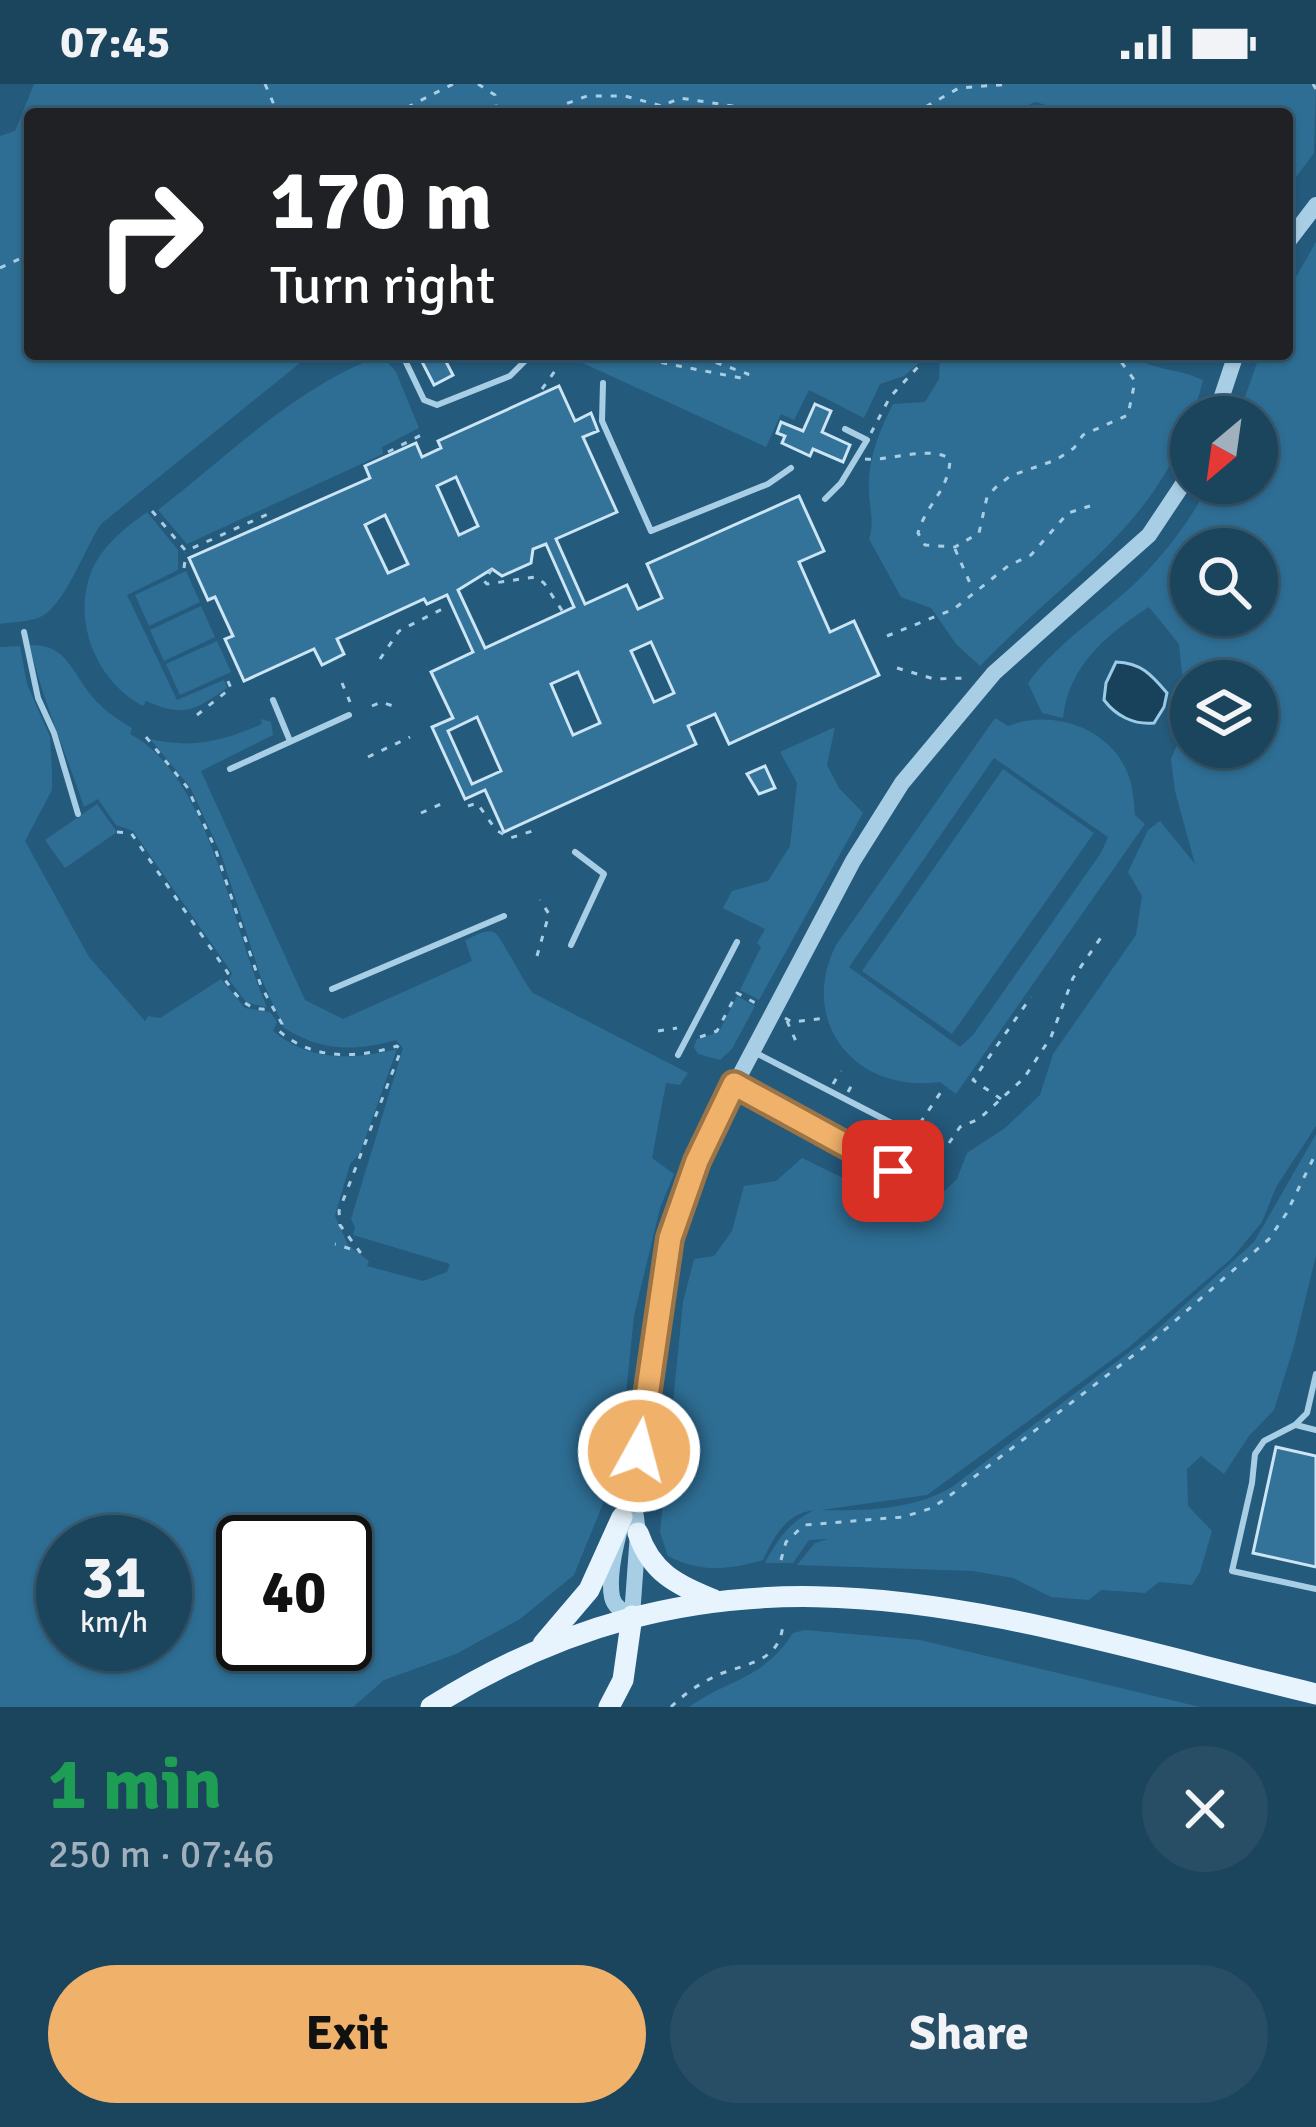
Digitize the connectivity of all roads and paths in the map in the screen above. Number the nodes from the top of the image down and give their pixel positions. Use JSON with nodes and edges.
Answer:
{"nodes":[{"id":1,"x":453,"y":84,"type":"edge"},
{"id":2,"x":478,"y":84,"type":"edge"},
{"id":3,"x":1011,"y":84,"type":"edge"},
{"id":4,"x":406,"y":108,"type":"edge"},
{"id":5,"x":496,"y":108,"type":"edge"},
{"id":6,"x":555,"y":108,"type":"edge"},
{"id":7,"x":746,"y":108,"type":"edge"},
{"id":8,"x":924,"y":108,"type":"edge"},
{"id":9,"x":1316,"y":205,"type":"edge"},
{"id":10,"x":1293,"y":235,"type":"edge"},
{"id":11,"x":405,"y":360,"type":"edge"},
{"id":12,"x":526,"y":360,"type":"edge"},
{"id":13,"x":647,"y":360,"type":"edge"},
{"id":14,"x":709,"y":360,"type":"edge"},
{"id":15,"x":925,"y":360,"type":"edge"},
{"id":16,"x":1118,"y":360,"type":"edge"},
{"id":17,"x":1234,"y":360,"type":"edge"},
{"id":18,"x":555,"y":371,"type":"dead end"},
{"id":19,"x":603,"y":383,"type":"dead end"},
{"id":20,"x":542,"y":389,"type":"dead end"},
{"id":21,"x":1222,"y":396,"type":"edge"},
{"id":22,"x":845,"y":429,"type":"dead end"},
{"id":23,"x":427,"y":431,"type":"dead end"},
{"id":24,"x":867,"y":440,"type":"junction"},
{"id":25,"x":388,"y":452,"type":"dead end"},
{"id":26,"x":859,"y":456,"type":"junction"},
{"id":27,"x":791,"y":468,"type":"dead end"},
{"id":28,"x":825,"y":499,"type":"dead end"},
{"id":29,"x":1170,"y":504,"type":"edge"},
{"id":30,"x":1090,"y":506,"type":"dead end"},
{"id":31,"x":152,"y":511,"type":"dead end"},
{"id":32,"x":272,"y":522,"type":"dead end"},
{"id":33,"x":955,"y":547,"type":"junction"},
{"id":34,"x":187,"y":551,"type":"junction"},
{"id":35,"x":184,"y":568,"type":"dead end"},
{"id":36,"x":492,"y":569,"type":"dead end"},
{"id":37,"x":974,"y":591,"type":"junction"},
{"id":38,"x":448,"y":606,"type":"dead end"},
{"id":39,"x":563,"y":612,"type":"dead end"},
{"id":40,"x":24,"y":632,"type":"dead end"},
{"id":41,"x":886,"y":636,"type":"dead end"},
{"id":42,"x":380,"y":659,"type":"dead end"},
{"id":43,"x":897,"y":668,"type":"dead end"},
{"id":44,"x":226,"y":677,"type":"dead end"},
{"id":45,"x":975,"y":679,"type":"dead end"},
{"id":46,"x":342,"y":683,"type":"dead end"},
{"id":47,"x":273,"y":700,"type":"dead end"},
{"id":48,"x":351,"y":704,"type":"dead end"},
{"id":49,"x":372,"y":706,"type":"dead end"},
{"id":50,"x":396,"y":706,"type":"dead end"},
{"id":51,"x":197,"y":715,"type":"dead end"},
{"id":52,"x":349,"y":716,"type":"dead end"},
{"id":53,"x":146,"y":737,"type":"dead end"},
{"id":54,"x":410,"y":737,"type":"dead end"},
{"id":55,"x":290,"y":742,"type":"junction"},
{"id":56,"x":368,"y":757,"type":"dead end"},
{"id":57,"x":230,"y":769,"type":"dead end"},
{"id":58,"x":440,"y":804,"type":"dead end"},
{"id":59,"x":468,"y":806,"type":"dead end"},
{"id":60,"x":421,"y":813,"type":"dead end"},
{"id":61,"x":78,"y":814,"type":"dead end"},
{"id":62,"x":539,"y":829,"type":"dead end"},
{"id":63,"x":117,"y":832,"type":"dead end"},
{"id":64,"x":575,"y":852,"type":"dead end"},
{"id":65,"x":540,"y":900,"type":"dead end"},
{"id":66,"x":504,"y":916,"type":"dead end"},
{"id":67,"x":1102,"y":937,"type":"dead end"},
{"id":68,"x":737,"y":942,"type":"dead end"},
{"id":69,"x":571,"y":946,"type":"dead end"},
{"id":70,"x":537,"y":956,"type":"dead end"},
{"id":71,"x":332,"y":988,"type":"dead end"},
{"id":72,"x":1031,"y":997,"type":"dead end"},
{"id":73,"x":761,"y":1006,"type":"dead end"},
{"id":74,"x":271,"y":1009,"type":"junction"},
{"id":75,"x":826,"y":1018,"type":"dead end"},
{"id":76,"x":679,"y":1029,"type":"dead end"},
{"id":77,"x":658,"y":1031,"type":"dead end"},
{"id":78,"x":697,"y":1038,"type":"dead end"},
{"id":79,"x":798,"y":1046,"type":"dead end"},
{"id":80,"x":752,"y":1050,"type":"junction"},
{"id":81,"x":678,"y":1055,"type":"dead end"},
{"id":82,"x":734,"y":1084,"type":"junction"},
{"id":83,"x":945,"y":1085,"type":"dead end"},
{"id":84,"x":1002,"y":1100,"type":"junction"},
{"id":85,"x":920,"y":1123,"type":"dead end"},
{"id":86,"x":949,"y":1142,"type":"dead end"},
{"id":87,"x":1316,"y":1153,"type":"edge"},
{"id":88,"x":335,"y":1244,"type":"dead end"},
{"id":89,"x":1316,"y":1374,"type":"edge"},
{"id":90,"x":1295,"y":1425,"type":"junction"},
{"id":91,"x":1316,"y":1430,"type":"edge"},
{"id":92,"x":630,"y":1525,"type":"junction"},
{"id":93,"x":781,"y":1560,"type":"dead end"},
{"id":94,"x":1316,"y":1589,"type":"edge"},
{"id":95,"x":715,"y":1600,"type":"junction"},
{"id":96,"x":632,"y":1616,"type":"junction"},
{"id":97,"x":783,"y":1624,"type":"dead end"},
{"id":98,"x":538,"y":1649,"type":"junction"},
{"id":99,"x":1316,"y":1694,"type":"edge"},
{"id":100,"x":431,"y":1707,"type":"edge"},
{"id":101,"x":609,"y":1707,"type":"edge"},
{"id":102,"x":671,"y":1707,"type":"edge"}],
"edges":[{"from":1,"to":4,"type":"path"},
{"from":2,"to":5,"type":"path"},
{"from":3,"to":8,"type":"path"},
{"from":6,"to":7,"type":"path"},
{"from":9,"to":10,"type":"street"},
{"from":11,"to":12,"type":"lane"},
{"from":13,"to":14,"type":"path"},
{"from":15,"to":24,"type":"path"},
{"from":16,"to":33,"type":"path"},
{"from":17,"to":21,"type":"street"},
{"from":18,"to":20,"type":"path"},
{"from":19,"to":27,"type":"lane"},
{"from":22,"to":24,"type":"lane"},
{"from":23,"to":25,"type":"path"},
{"from":24,"to":26,"type":"lane"},
{"from":26,"to":28,"type":"lane"},
{"from":26,"to":33,"type":"path"},
{"from":29,"to":80,"type":"street"},
{"from":30,"to":37,"type":"path"},
{"from":31,"to":34,"type":"path"},
{"from":32,"to":34,"type":"path"},
{"from":33,"to":37,"type":"path"},
{"from":34,"to":35,"type":"path"},
{"from":36,"to":39,"type":"path"},
{"from":37,"to":41,"type":"path"},
{"from":38,"to":42,"type":"path"},
{"from":40,"to":61,"type":"lane"},
{"from":43,"to":45,"type":"path"},
{"from":44,"to":51,"type":"path"},
{"from":46,"to":48,"type":"path"},
{"from":47,"to":55,"type":"lane"},
{"from":49,"to":50,"type":"path"},
{"from":52,"to":55,"type":"lane"},
{"from":53,"to":74,"type":"path"},
{"from":54,"to":56,"type":"path"},
{"from":55,"to":57,"type":"lane"},
{"from":58,"to":60,"type":"path"},
{"from":59,"to":62,"type":"path"},
{"from":63,"to":74,"type":"path"},
{"from":64,"to":69,"type":"lane"},
{"from":65,"to":70,"type":"path"},
{"from":66,"to":71,"type":"lane"},
{"from":67,"to":84,"type":"path"},
{"from":68,"to":81,"type":"lane"},
{"from":72,"to":84,"type":"path"},
{"from":73,"to":78,"type":"path"},
{"from":74,"to":88,"type":"path"},
{"from":75,"to":79,"type":"path"},
{"from":76,"to":77,"type":"path"},
{"from":80,"to":82,"type":"street"},
{"from":80,"to":82,"type":"lane"},
{"from":82,"to":92,"type":"street"},
{"from":83,"to":85,"type":"path"},
{"from":84,"to":86,"type":"path"},
{"from":87,"to":93,"type":"path"},
{"from":89,"to":90,"type":"lane"},
{"from":90,"to":91,"type":"lane"},
{"from":90,"to":94,"type":"lane"},
{"from":92,"to":95,"type":"main road"},
{"from":92,"to":96,"type":"street"},
{"from":92,"to":98,"type":"main road"},
{"from":95,"to":96,"type":"main road"},
{"from":95,"to":99,"type":"main road"},
{"from":96,"to":98,"type":"main road"},
{"from":96,"to":101,"type":"main road"},
{"from":97,"to":102,"type":"path"},
{"from":98,"to":100,"type":"main road"}]}
